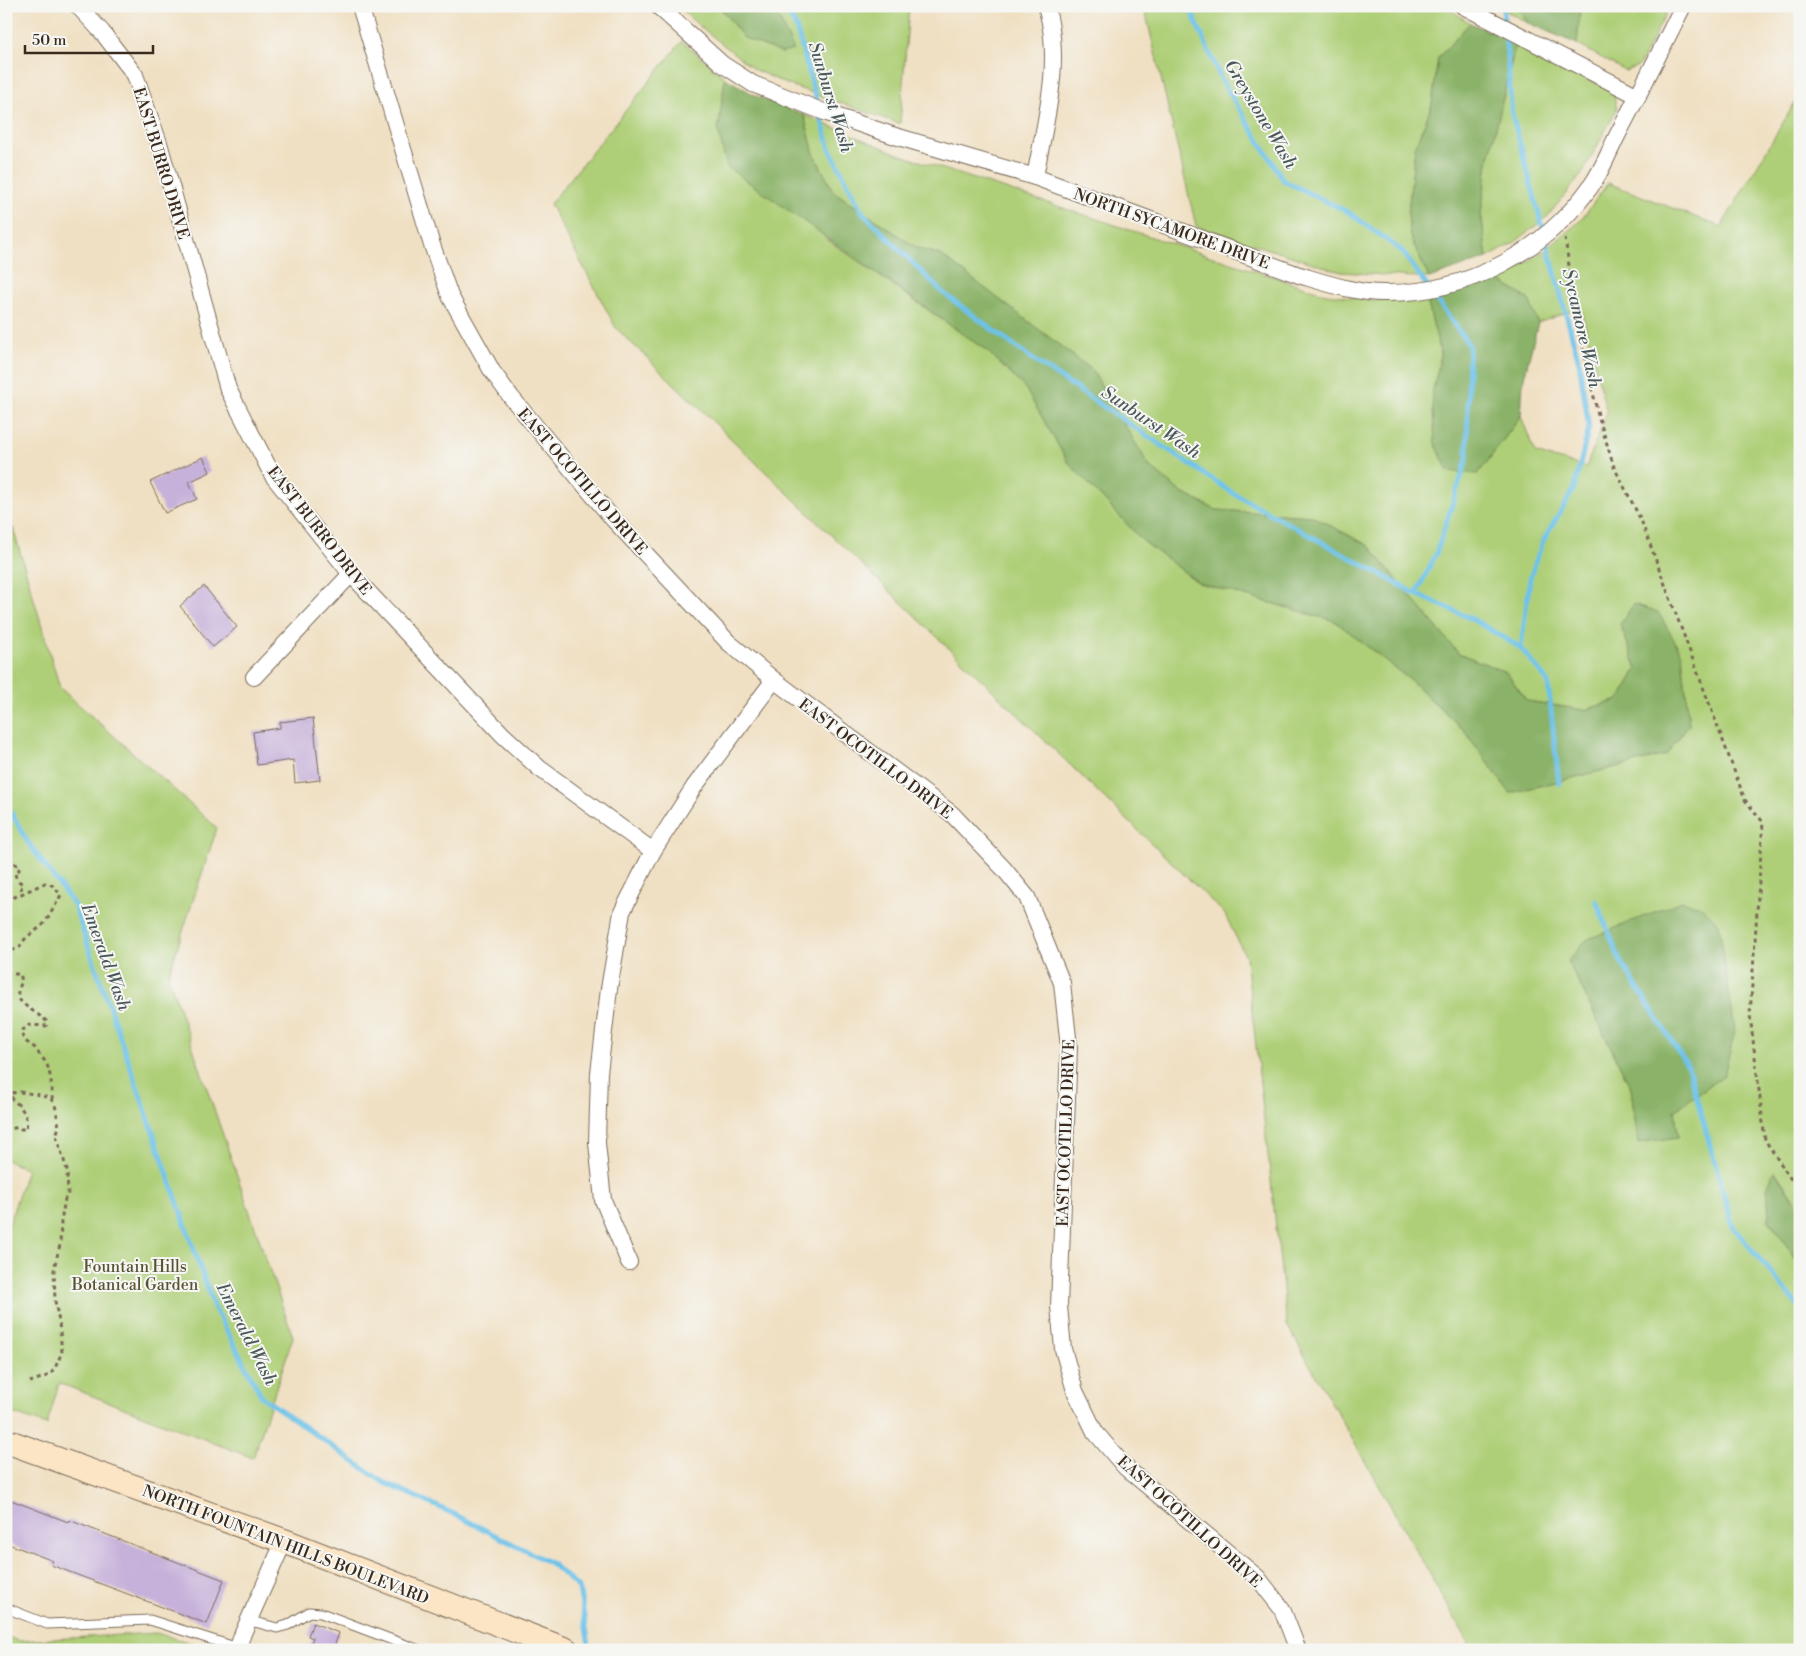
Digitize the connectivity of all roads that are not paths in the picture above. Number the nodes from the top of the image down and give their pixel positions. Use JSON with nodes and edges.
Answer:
{"nodes":[{"id":1,"x":78,"y":6,"type":"edge"},
{"id":2,"x":360,"y":6,"type":"edge"},
{"id":3,"x":658,"y":6,"type":"edge"},
{"id":4,"x":1046,"y":6,"type":"edge"},
{"id":5,"x":1463,"y":6,"type":"edge"},
{"id":6,"x":1683,"y":6,"type":"edge"},
{"id":7,"x":1638,"y":96,"type":"junction"},
{"id":8,"x":1034,"y":177,"type":"junction"},
{"id":9,"x":350,"y":574,"type":"junction"},
{"id":10,"x":254,"y":677,"type":"dead end"},
{"id":11,"x":774,"y":680,"type":"junction"},
{"id":12,"x":654,"y":851,"type":"junction"},
{"id":13,"x":628,"y":1262,"type":"dead end"},
{"id":14,"x":6,"y":1440,"type":"edge"},
{"id":15,"x":284,"y":1541,"type":"junction"},
{"id":16,"x":6,"y":1608,"type":"edge"},
{"id":17,"x":248,"y":1620,"type":"junction"},
{"id":18,"x":238,"y":1649,"type":"edge"},
{"id":19,"x":419,"y":1650,"type":"edge"},
{"id":20,"x":566,"y":1650,"type":"edge"},
{"id":21,"x":1298,"y":1650,"type":"edge"}],
"edges":[{"from":1,"to":9,"type":"street","name":"EAST BURRO DRIVE"},
{"from":2,"to":11,"type":"street","name":"EAST OCOTILLO DRIVE"},
{"from":3,"to":8,"type":"street","name":"NORTH SYCAMORE DRIVE"},
{"from":4,"to":8,"type":"street"},
{"from":5,"to":7,"type":"street"},
{"from":6,"to":7,"type":"street","name":"NORTH SYCAMORE DRIVE"},
{"from":7,"to":8,"type":"street","name":"NORTH SYCAMORE DRIVE"},
{"from":9,"to":10,"type":"street"},
{"from":9,"to":12,"type":"street","name":"EAST BURRO DRIVE"},
{"from":11,"to":12,"type":"street"},
{"from":11,"to":21,"type":"street","name":"EAST OCOTILLO DRIVE"},
{"from":12,"to":13,"type":"street"},
{"from":14,"to":15,"type":"main road","name":"NORTH FOUNTAIN HILLS BOULEVARD"},
{"from":15,"to":17,"type":"street"},
{"from":15,"to":20,"type":"main road","name":"NORTH FOUNTAIN HILLS BOULEVARD"},
{"from":16,"to":18,"type":"lane"},
{"from":17,"to":18,"type":"street"},
{"from":17,"to":19,"type":"lane"}]}
